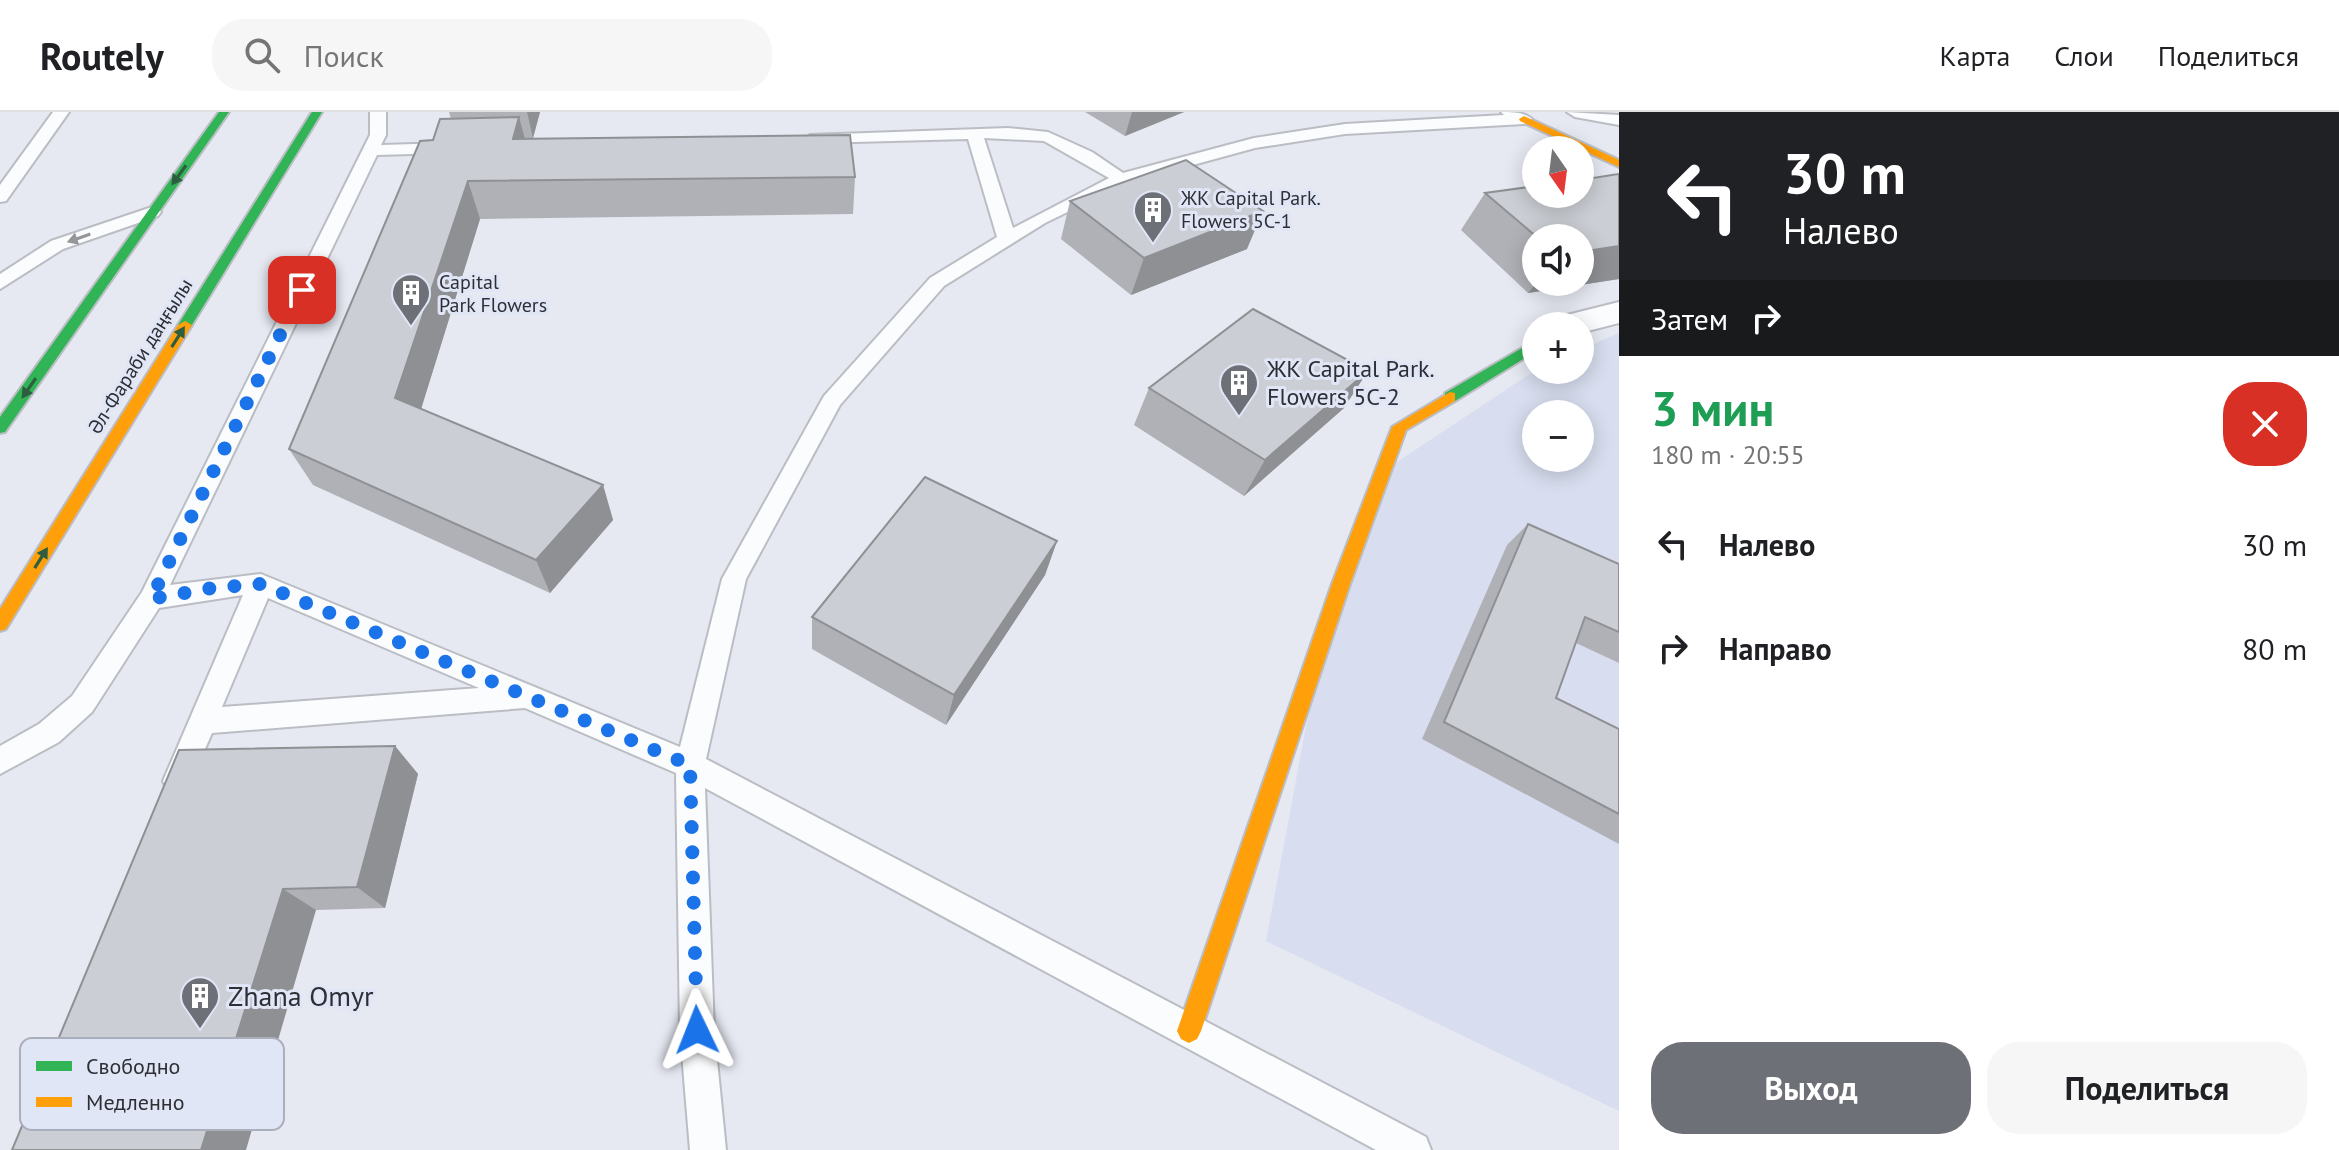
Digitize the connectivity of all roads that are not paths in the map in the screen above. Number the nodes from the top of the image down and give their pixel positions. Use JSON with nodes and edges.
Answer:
{"nodes":[{"id":1,"x":61,"y":112,"type":"edge"},
{"id":2,"x":224,"y":112,"type":"edge"},
{"id":3,"x":317,"y":112,"type":"edge"},
{"id":4,"x":378,"y":112,"type":"edge"},
{"id":5,"x":1575,"y":112,"type":"edge"},
{"id":6,"x":1517,"y":116,"type":"edge"},
{"id":7,"x":1619,"y":120,"type":"edge"},
{"id":8,"x":975,"y":134,"type":"junction"},
{"id":9,"x":802,"y":138,"type":"edge"},
{"id":10,"x":470,"y":147,"type":"edge"},
{"id":11,"x":371,"y":150,"type":"junction"},
{"id":12,"x":1619,"y":164,"type":"edge"},
{"id":13,"x":1121,"y":179,"type":"junction"},
{"id":14,"x":0,"y":197,"type":"edge"},
{"id":15,"x":152,"y":212,"type":"junction"},
{"id":16,"x":1007,"y":239,"type":"junction"},
{"id":17,"x":0,"y":283,"type":"edge"},
{"id":18,"x":1619,"y":312,"type":"edge"},
{"id":19,"x":1594,"y":319,"type":"edge"},
{"id":20,"x":1522,"y":353,"type":"edge"},
{"id":21,"x":0,"y":428,"type":"edge"},
{"id":22,"x":261,"y":584,"type":"junction"},
{"id":23,"x":151,"y":599,"type":"junction"},
{"id":24,"x":0,"y":624,"type":"edge"},
{"id":25,"x":528,"y":697,"type":"junction"},
{"id":26,"x":203,"y":721,"type":"junction"},
{"id":27,"x":0,"y":761,"type":"edge"},
{"id":28,"x":690,"y":765,"type":"junction"},
{"id":29,"x":167,"y":807,"type":"edge"},
{"id":30,"x":1189,"y":1031,"type":"junction"},
{"id":31,"x":708,"y":1150,"type":"edge"},
{"id":32,"x":1413,"y":1150,"type":"edge"}],
"edges":[{"from":1,"to":14,"type":"lane"},
{"from":2,"to":15,"type":"main road","one_way":true},
{"from":24,"to":3,"type":"main road","name":"Әл-Фараби даңғылы","one_way":true},
{"from":4,"to":11,"type":"lane"},
{"from":5,"to":7,"type":"lane"},
{"from":6,"to":12,"type":"main road"},
{"from":6,"to":13,"type":"lane"},
{"from":8,"to":9,"type":"lane"},
{"from":8,"to":13,"type":"lane"},
{"from":8,"to":16,"type":"lane"},
{"from":10,"to":11,"type":"lane"},
{"from":11,"to":23,"type":"lane"},
{"from":13,"to":16,"type":"lane"},
{"from":15,"to":17,"type":"lane","one_way":true},
{"from":15,"to":21,"type":"main road","one_way":true},
{"from":16,"to":28,"type":"lane"},
{"from":18,"to":19,"type":"street"},
{"from":20,"to":30,"type":"main road"},
{"from":22,"to":23,"type":"lane"},
{"from":22,"to":25,"type":"lane"},
{"from":22,"to":26,"type":"lane"},
{"from":23,"to":27,"type":"lane"},
{"from":25,"to":26,"type":"lane"},
{"from":25,"to":28,"type":"lane"},
{"from":26,"to":29,"type":"lane"},
{"from":28,"to":30,"type":"lane"},
{"from":28,"to":31,"type":"lane"},
{"from":30,"to":32,"type":"lane"}]}
